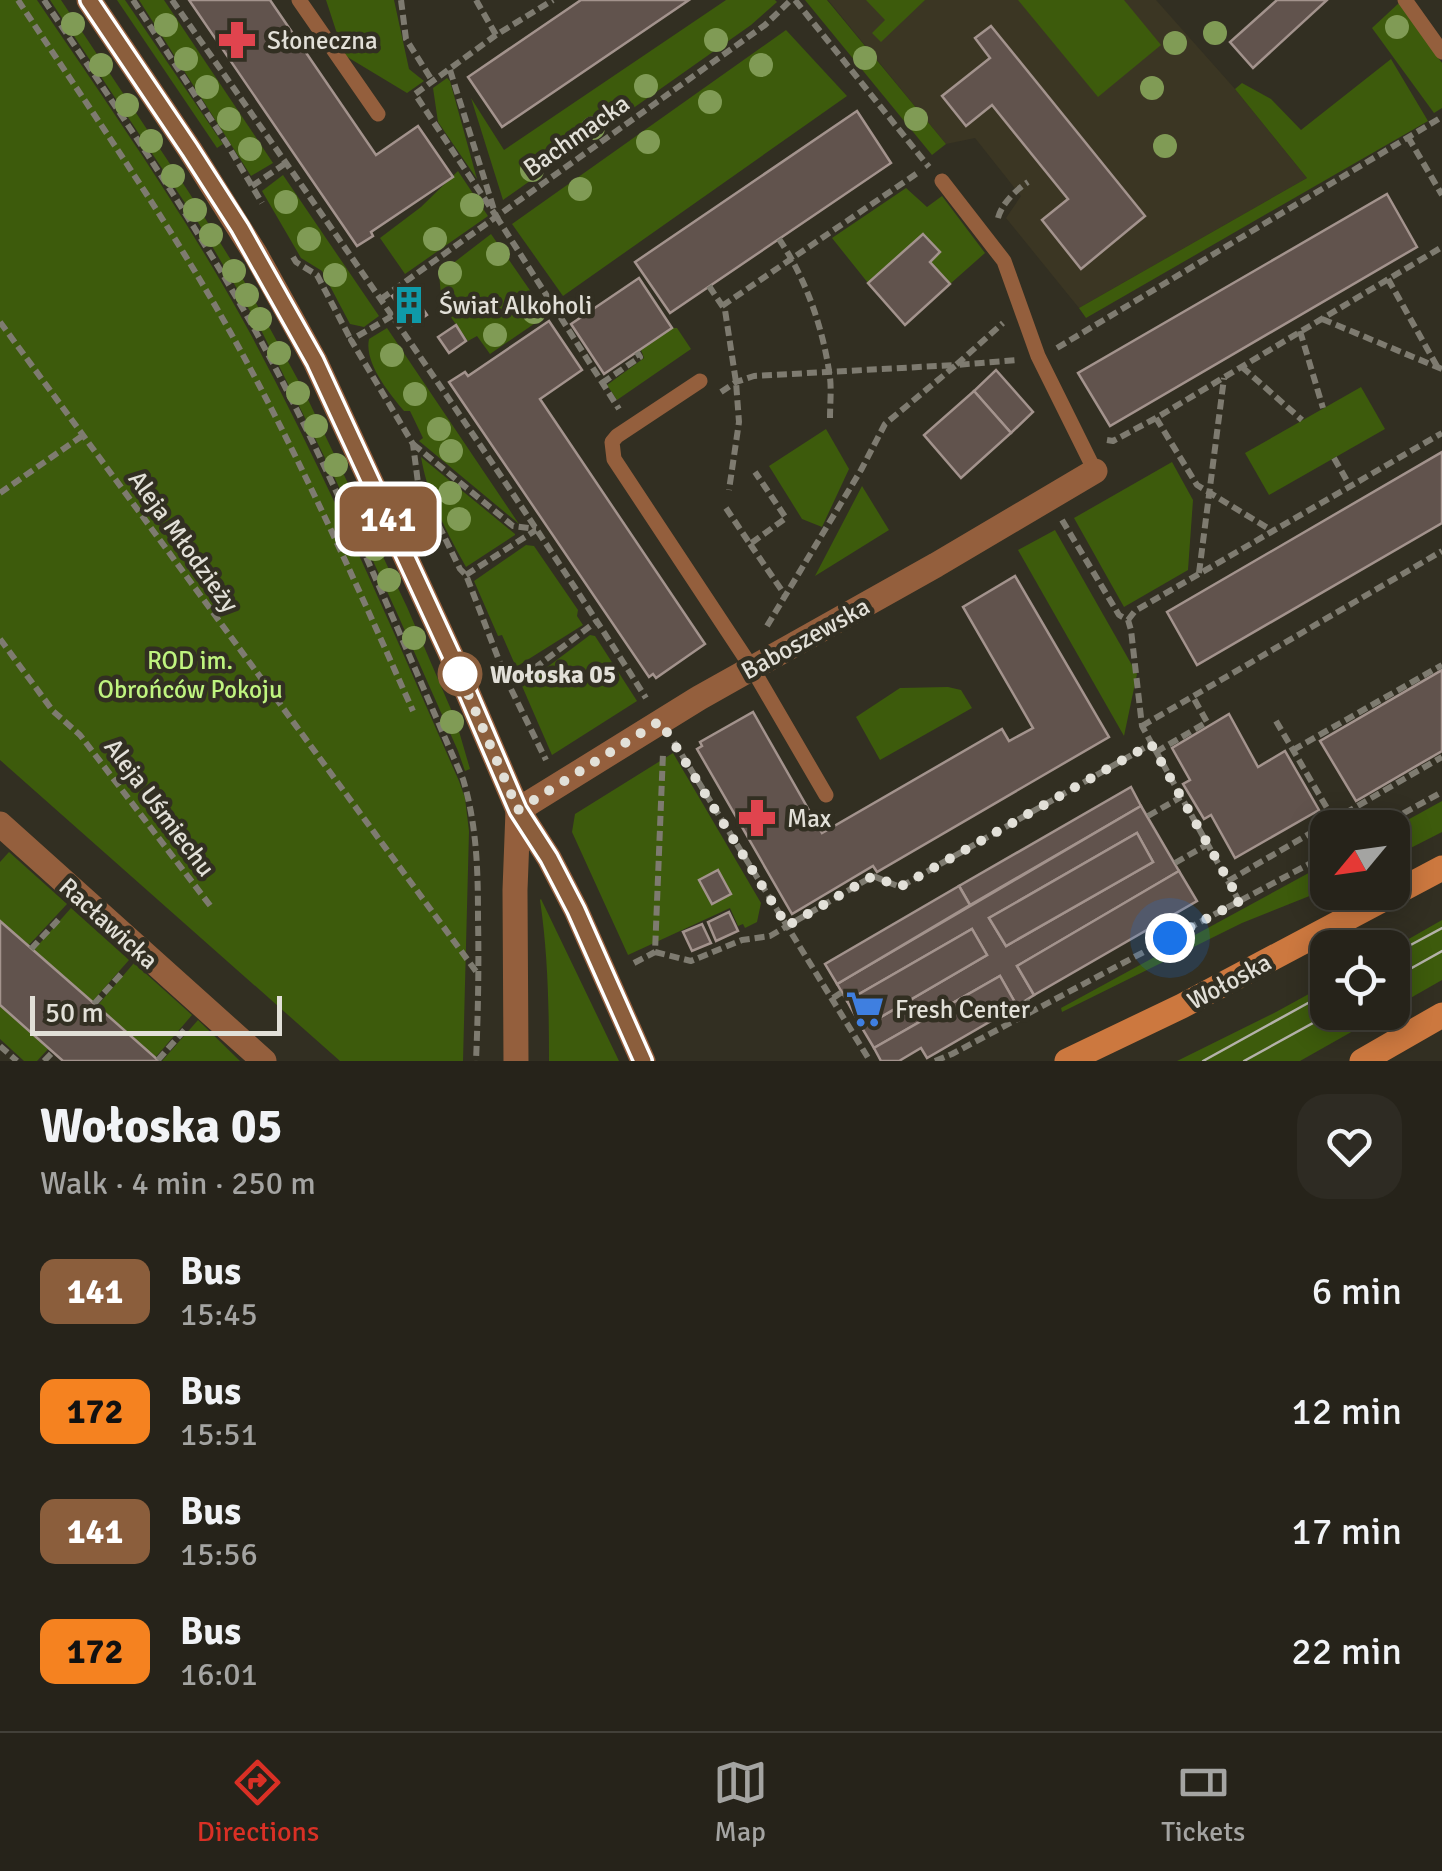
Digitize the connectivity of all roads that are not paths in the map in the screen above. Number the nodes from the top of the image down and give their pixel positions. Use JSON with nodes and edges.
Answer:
{"nodes":[{"id":1,"x":89,"y":0,"type":"edge"},
{"id":2,"x":299,"y":0,"type":"edge"},
{"id":3,"x":1405,"y":0,"type":"edge"},
{"id":4,"x":1442,"y":52,"type":"edge"},
{"id":5,"x":378,"y":114,"type":"dead end"},
{"id":6,"x":942,"y":181,"type":"road end"},
{"id":7,"x":700,"y":381,"type":"dead end"},
{"id":8,"x":1095,"y":472,"type":"joint"},
{"id":9,"x":746,"y":658,"type":"junction"},
{"id":10,"x":826,"y":794,"type":"dead end"},
{"id":11,"x":518,"y":810,"type":"junction"},
{"id":12,"x":0,"y":824,"type":"edge"},
{"id":13,"x":1442,"y":868,"type":"edge"},
{"id":14,"x":1442,"y":1015,"type":"edge"},
{"id":15,"x":264,"y":1061,"type":"edge"},
{"id":16,"x":516,"y":1061,"type":"edge"},
{"id":17,"x":644,"y":1061,"type":"edge"},
{"id":18,"x":1066,"y":1061,"type":"edge"},
{"id":19,"x":1362,"y":1061,"type":"edge"}],
"edges":[{"from":1,"to":11,"type":"street"},
{"from":2,"to":5,"type":"lane"},
{"from":3,"to":4,"type":"lane"},
{"from":6,"to":8,"type":"lane"},
{"from":7,"to":9,"type":"lane"},
{"from":8,"to":9,"type":"street","name":"Baboszewska"},
{"from":9,"to":10,"type":"lane"},
{"from":9,"to":11,"type":"street","name":"Baboszewska"},
{"from":11,"to":16,"type":"street"},
{"from":11,"to":17,"type":"street"},
{"from":12,"to":15,"type":"street","name":"Racławicka"},
{"from":13,"to":18,"type":"main road","name":"Wołoska"},
{"from":14,"to":19,"type":"main road"}]}
